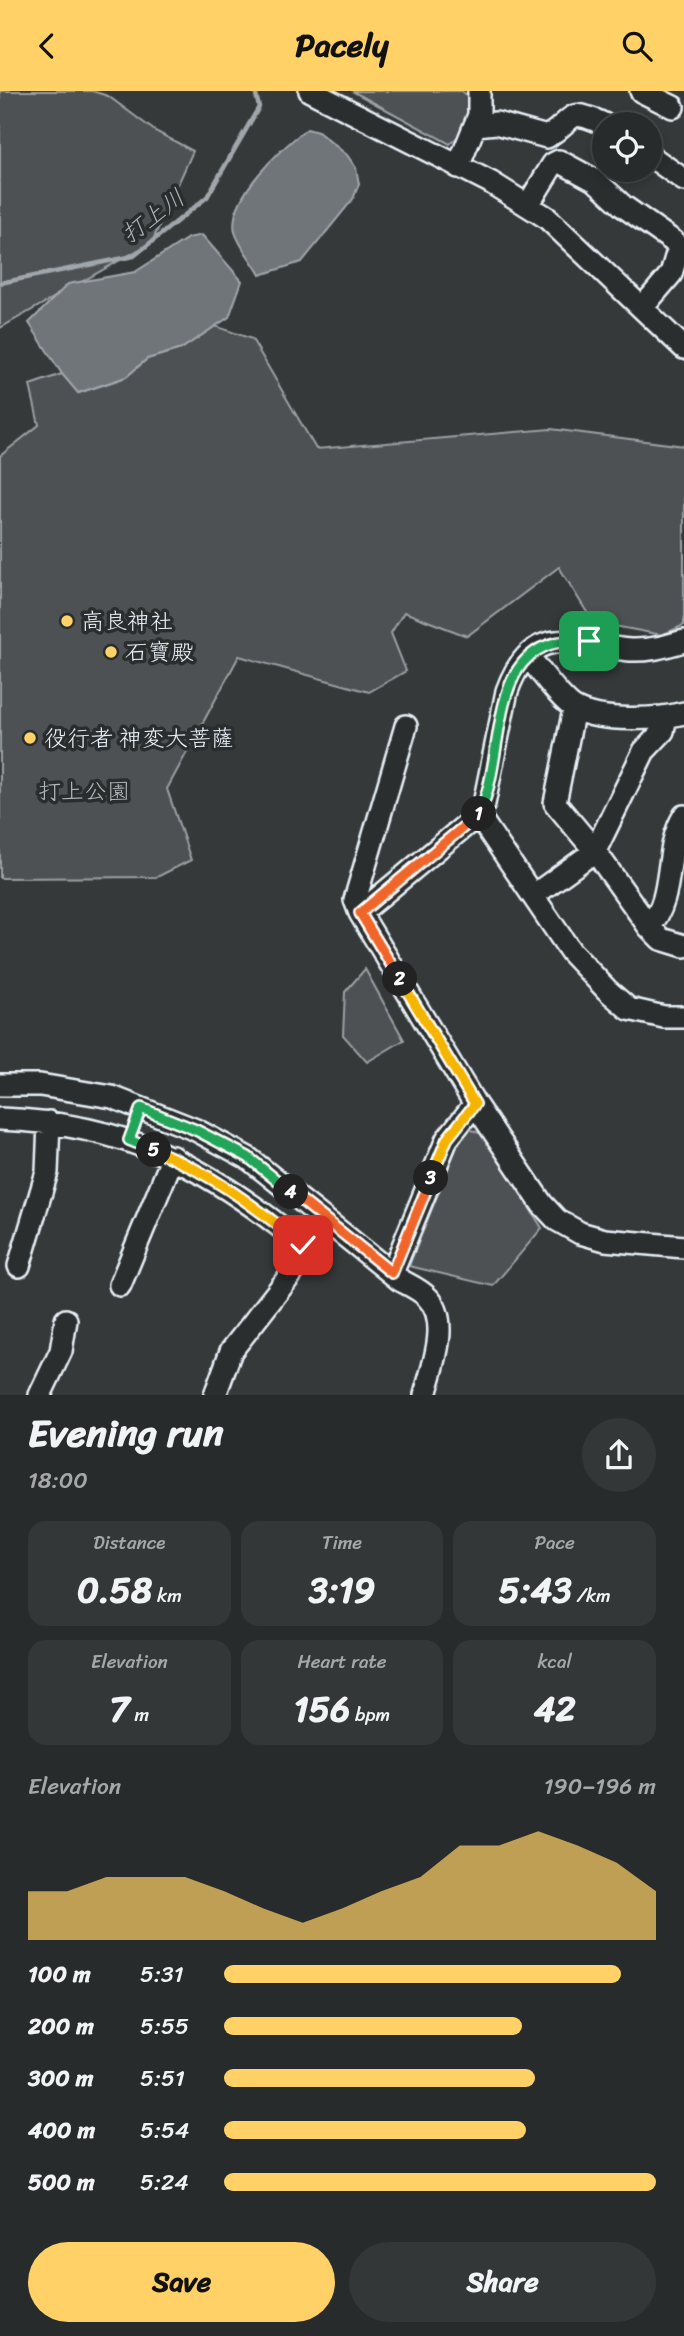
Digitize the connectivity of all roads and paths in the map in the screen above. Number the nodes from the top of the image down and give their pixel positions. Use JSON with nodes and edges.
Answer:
{"nodes":[{"id":1,"x":310,"y":91,"type":"edge"},
{"id":2,"x":641,"y":91,"type":"edge"},
{"id":3,"x":475,"y":95,"type":"edge"},
{"id":4,"x":673,"y":107,"type":"dead end"},
{"id":5,"x":592,"y":119,"type":"edge"},
{"id":6,"x":476,"y":125,"type":"junction"},
{"id":7,"x":547,"y":137,"type":"junction"},
{"id":8,"x":556,"y":162,"type":"junction"},
{"id":9,"x":662,"y":164,"type":"edge"},
{"id":10,"x":458,"y":167,"type":"junction"},
{"id":11,"x":684,"y":180,"type":"edge"},
{"id":12,"x":528,"y":205,"type":"junction"},
{"id":13,"x":681,"y":246,"type":"edge"},
{"id":14,"x":642,"y":308,"type":"junction"},
{"id":15,"x":684,"y":348,"type":"edge"},
{"id":16,"x":684,"y":641,"type":"edge"},
{"id":17,"x":528,"y":656,"type":"junction"},
{"id":18,"x":574,"y":709,"type":"junction"},
{"id":19,"x":675,"y":715,"type":"edge"},
{"id":20,"x":406,"y":726,"type":"dead end"},
{"id":21,"x":478,"y":815,"type":"junction"},
{"id":22,"x":684,"y":816,"type":"edge"},
{"id":23,"x":595,"y":851,"type":"junction"},
{"id":24,"x":534,"y":895,"type":"junction"},
{"id":25,"x":360,"y":913,"type":"junction"},
{"id":26,"x":649,"y":927,"type":"junction"},
{"id":27,"x":684,"y":946,"type":"edge"},
{"id":28,"x":684,"y":1017,"type":"edge"},
{"id":29,"x":0,"y":1085,"type":"edge"},
{"id":30,"x":475,"y":1104,"type":"junction"},
{"id":31,"x":141,"y":1108,"type":"junction"},
{"id":32,"x":0,"y":1119,"type":"edge"},
{"id":33,"x":48,"y":1122,"type":"junction"},
{"id":34,"x":129,"y":1140,"type":"junction"},
{"id":35,"x":173,"y":1157,"type":"junction"},
{"id":36,"x":684,"y":1247,"type":"edge"},
{"id":37,"x":19,"y":1266,"type":"dead end"},
{"id":38,"x":392,"y":1273,"type":"junction"},
{"id":39,"x":120,"y":1285,"type":"dead end"},
{"id":40,"x":66,"y":1320,"type":"dead end"},
{"id":41,"x":40,"y":1395,"type":"edge"},
{"id":42,"x":215,"y":1395,"type":"edge"},
{"id":43,"x":425,"y":1395,"type":"edge"}],
"edges":[{"from":1,"to":10,"type":"street"},
{"from":2,"to":4,"type":"street"},
{"from":3,"to":6,"type":"street"},
{"from":5,"to":7,"type":"street"},
{"from":6,"to":7,"type":"street"},
{"from":6,"to":10,"type":"street"},
{"from":7,"to":8,"type":"street"},
{"from":8,"to":12,"type":"street"},
{"from":8,"to":13,"type":"street"},
{"from":9,"to":11,"type":"street"},
{"from":10,"to":12,"type":"street"},
{"from":12,"to":14,"type":"street"},
{"from":13,"to":14,"type":"street"},
{"from":14,"to":15,"type":"street"},
{"from":16,"to":17,"type":"street"},
{"from":17,"to":18,"type":"street"},
{"from":17,"to":21,"type":"street"},
{"from":18,"to":19,"type":"street"},
{"from":18,"to":23,"type":"street"},
{"from":19,"to":23,"type":"street"},
{"from":20,"to":25,"type":"street"},
{"from":21,"to":24,"type":"street"},
{"from":21,"to":25,"type":"street"},
{"from":22,"to":26,"type":"street"},
{"from":23,"to":24,"type":"street"},
{"from":23,"to":26,"type":"street"},
{"from":24,"to":28,"type":"street"},
{"from":25,"to":30,"type":"street"},
{"from":26,"to":27,"type":"street"},
{"from":29,"to":31,"type":"street"},
{"from":30,"to":36,"type":"street"},
{"from":30,"to":38,"type":"street"},
{"from":31,"to":34,"type":"street"},
{"from":31,"to":38,"type":"street"},
{"from":32,"to":33,"type":"street"},
{"from":33,"to":34,"type":"street"},
{"from":33,"to":37,"type":"street"},
{"from":34,"to":35,"type":"street"},
{"from":35,"to":39,"type":"street"},
{"from":35,"to":42,"type":"street"},
{"from":38,"to":43,"type":"street"},
{"from":40,"to":41,"type":"street"}]}
